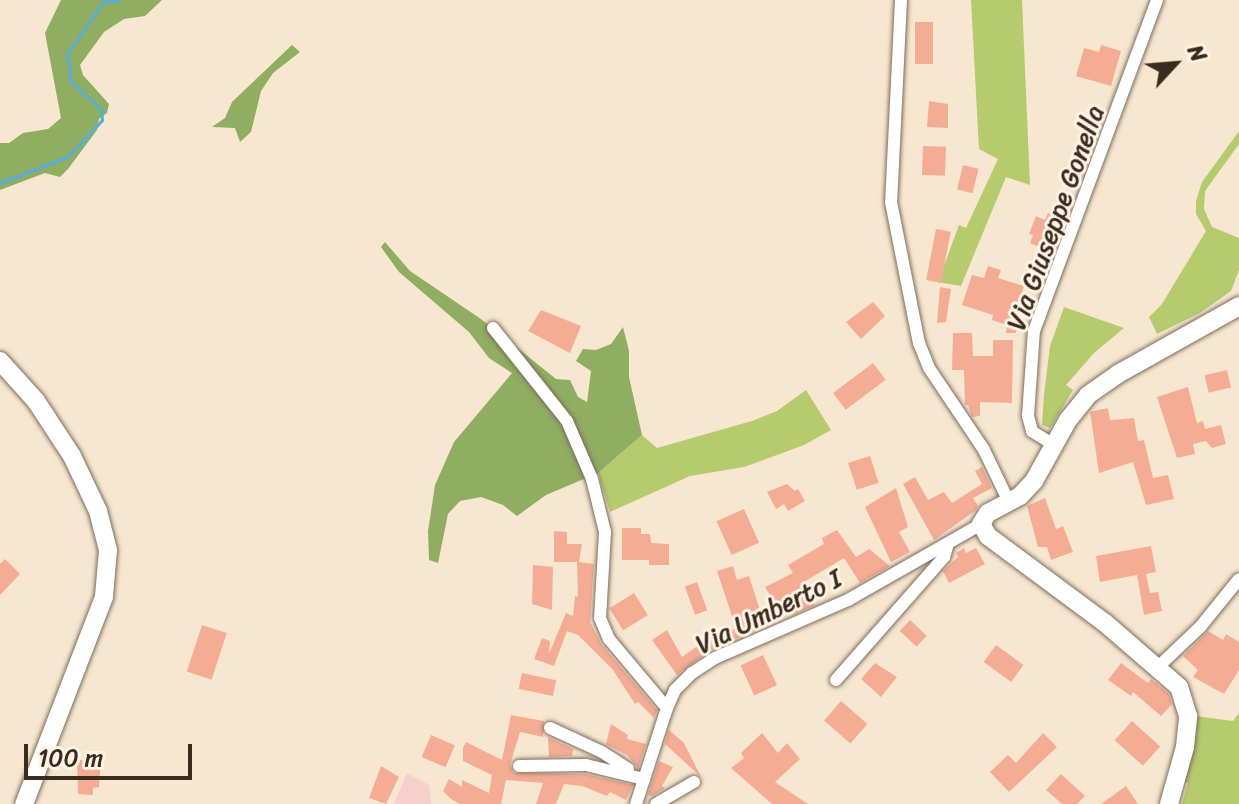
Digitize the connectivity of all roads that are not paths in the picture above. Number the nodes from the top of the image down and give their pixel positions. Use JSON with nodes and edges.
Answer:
{"nodes":[{"id":1,"x":901,"y":0,"type":"edge"},
{"id":2,"x":1157,"y":0,"type":"edge"},
{"id":3,"x":1239,"y":306,"type":"edge"},
{"id":4,"x":493,"y":328,"type":"dead end"},
{"id":5,"x":0,"y":361,"type":"edge"},
{"id":6,"x":1054,"y":445,"type":"junction"},
{"id":7,"x":1009,"y":502,"type":"junction"},
{"id":8,"x":981,"y":524,"type":"junction"},
{"id":9,"x":948,"y":544,"type":"junction"},
{"id":10,"x":1239,"y":579,"type":"edge"},
{"id":11,"x":1158,"y":667,"type":"junction"},
{"id":12,"x":836,"y":680,"type":"dead end"},
{"id":13,"x":667,"y":708,"type":"junction"},
{"id":14,"x":550,"y":728,"type":"dead end"},
{"id":15,"x":519,"y":766,"type":"dead end"},
{"id":16,"x":644,"y":779,"type":"junction"},
{"id":17,"x":694,"y":782,"type":"dead end"},
{"id":18,"x":24,"y":804,"type":"edge"},
{"id":19,"x":636,"y":804,"type":"edge"},
{"id":20,"x":656,"y":804,"type":"edge"},
{"id":21,"x":1169,"y":804,"type":"edge"}],
"edges":[{"from":1,"to":7,"type":"street"},
{"from":2,"to":6,"type":"street","name":"Via Giuseppe Gonella"},
{"from":3,"to":6,"type":"main road"},
{"from":4,"to":13,"type":"street"},
{"from":5,"to":18,"type":"main road"},
{"from":6,"to":7,"type":"main road"},
{"from":7,"to":8,"type":"main road"},
{"from":8,"to":9,"type":"street","name":"Via Umberto I"},
{"from":8,"to":11,"type":"main road"},
{"from":9,"to":12,"type":"street","name":"Via Umberto I"},
{"from":9,"to":13,"type":"street","name":"Via Umberto I"},
{"from":10,"to":11,"type":"street"},
{"from":11,"to":21,"type":"main road"},
{"from":13,"to":16,"type":"street","name":"Via Umberto I"},
{"from":14,"to":16,"type":"street"},
{"from":15,"to":16,"type":"street"},
{"from":16,"to":19,"type":"street","name":"Via Umberto I"},
{"from":17,"to":20,"type":"street"}]}
